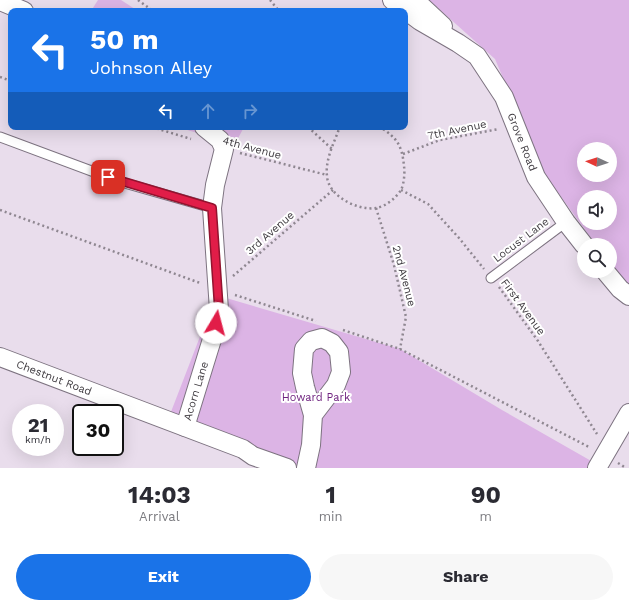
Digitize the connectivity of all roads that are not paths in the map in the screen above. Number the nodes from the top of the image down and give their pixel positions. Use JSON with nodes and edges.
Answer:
{"nodes":[{"id":1,"x":392,"y":0,"type":"edge"},
{"id":2,"x":415,"y":0,"type":"edge"},
{"id":3,"x":0,"y":1,"type":"edge"},
{"id":4,"x":17,"y":8,"type":"edge"},
{"id":5,"x":403,"y":8,"type":"edge"},
{"id":6,"x":408,"y":12,"type":"edge"},
{"id":7,"x":458,"y":43,"type":"junction"},
{"id":8,"x":200,"y":134,"type":"edge"},
{"id":9,"x":0,"y":137,"type":"edge"},
{"id":10,"x":212,"y":208,"type":"junction"},
{"id":11,"x":566,"y":222,"type":"junction"},
{"id":12,"x":579,"y":238,"type":"edge"},
{"id":13,"x":491,"y":278,"type":"road end"},
{"id":14,"x":611,"y":278,"type":"edge"},
{"id":15,"x":629,"y":296,"type":"edge"},
{"id":16,"x":0,"y":357,"type":"edge"},
{"id":17,"x":629,"y":413,"type":"edge"},
{"id":18,"x":314,"y":415,"type":"dead end"},
{"id":19,"x":185,"y":427,"type":"junction"},
{"id":20,"x":600,"y":462,"type":"edge"},
{"id":21,"x":287,"y":468,"type":"edge"},
{"id":22,"x":306,"y":468,"type":"edge"}],
"edges":[{"from":1,"to":5,"type":"street","name":"Grove Road"},
{"from":2,"to":7,"type":"street","name":"Grove Road"},
{"from":3,"to":4,"type":"street"},
{"from":6,"to":7,"type":"street","name":"Grove Road"},
{"from":7,"to":11,"type":"street","name":"Grove Road"},
{"from":8,"to":10,"type":"street","name":"Acorn Lane"},
{"from":9,"to":10,"type":"lane"},
{"from":10,"to":19,"type":"street","name":"Acorn Lane"},
{"from":11,"to":12,"type":"street","name":"Grove Road"},
{"from":11,"to":13,"type":"lane","name":"Locust Lane"},
{"from":14,"to":15,"type":"street"},
{"from":16,"to":19,"type":"street","name":"Chestnut Road"},
{"from":17,"to":20,"type":"street"},
{"from":18,"to":22,"type":"street"},
{"from":19,"to":21,"type":"street","name":"Chestnut Road"}]}
